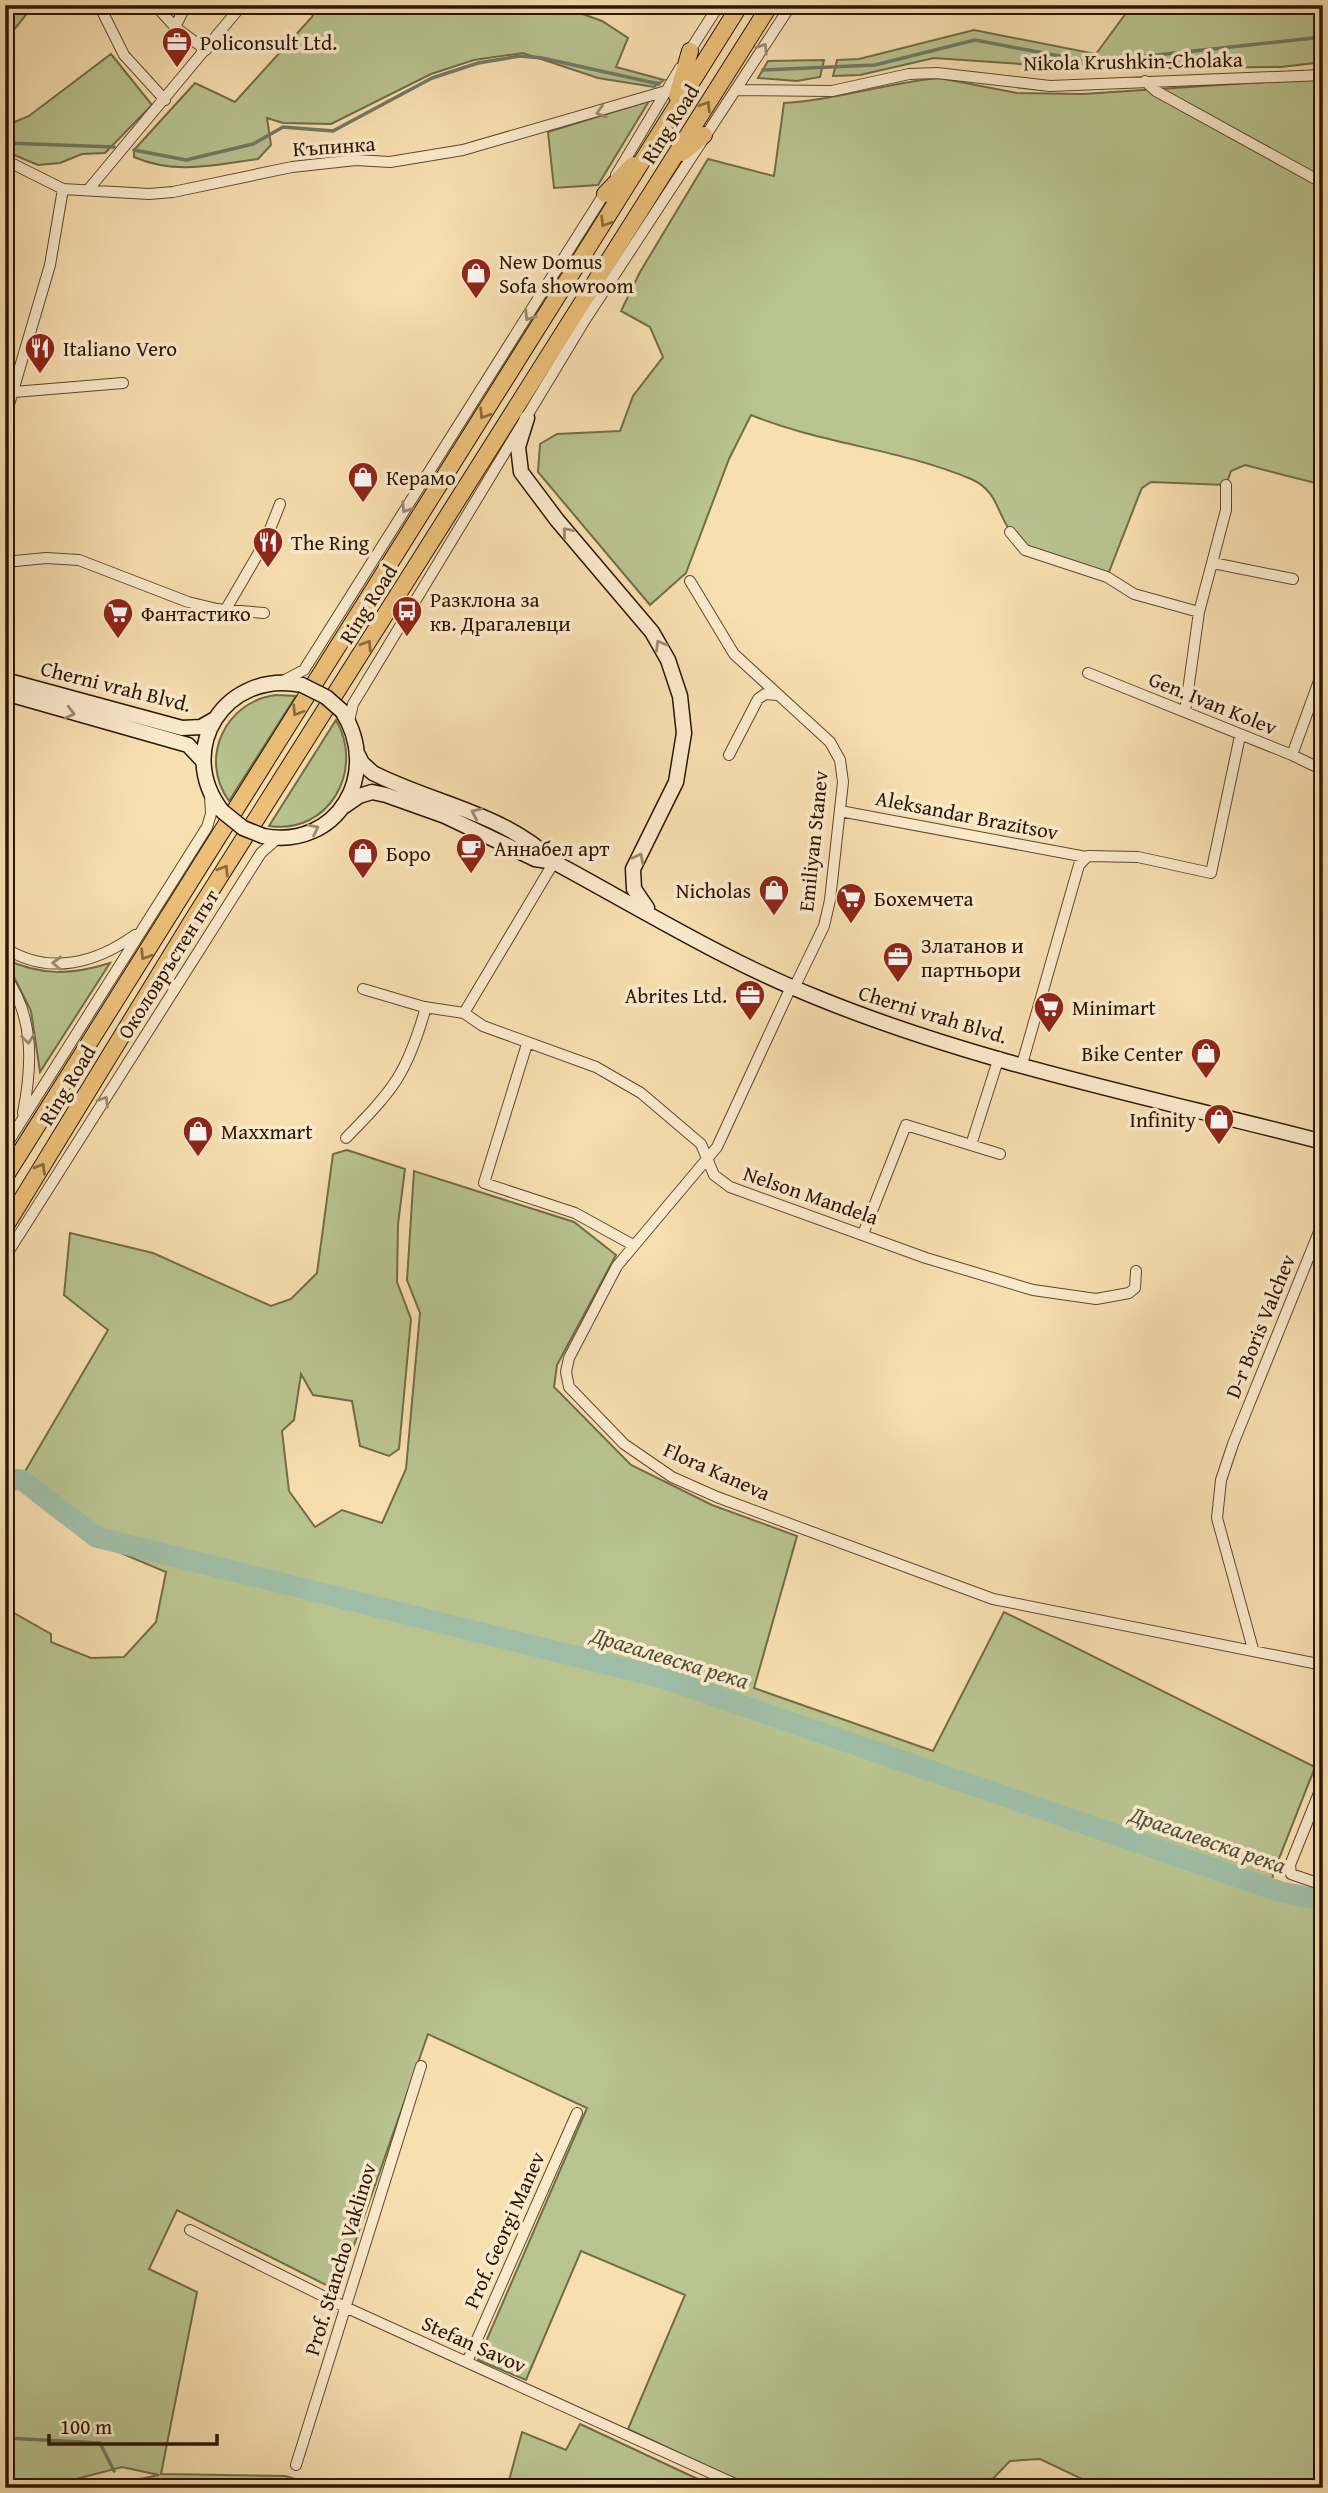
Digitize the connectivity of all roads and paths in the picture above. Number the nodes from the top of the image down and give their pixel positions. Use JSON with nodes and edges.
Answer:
{"nodes":[{"id":1,"x":99,"y":5,"type":"edge"},
{"id":2,"x":155,"y":5,"type":"edge"},
{"id":3,"x":186,"y":5,"type":"edge"},
{"id":4,"x":242,"y":5,"type":"edge"},
{"id":5,"x":719,"y":5,"type":"edge"},
{"id":6,"x":740,"y":5,"type":"edge"},
{"id":7,"x":770,"y":5,"type":"edge"},
{"id":8,"x":791,"y":5,"type":"edge"},
{"id":9,"x":175,"y":27,"type":"junction"},
{"id":10,"x":205,"y":50,"type":"junction"},
{"id":11,"x":690,"y":51,"type":"junction"},
{"id":12,"x":1323,"y":75,"type":"edge"},
{"id":13,"x":1145,"y":81,"type":"junction"},
{"id":14,"x":736,"y":90,"type":"junction"},
{"id":15,"x":666,"y":91,"type":"junction"},
{"id":16,"x":165,"y":100,"type":"junction"},
{"id":17,"x":671,"y":116,"type":"junction"},
{"id":18,"x":704,"y":135,"type":"junction"},
{"id":19,"x":654,"y":143,"type":"junction"},
{"id":20,"x":5,"y":160,"type":"edge"},
{"id":21,"x":670,"y":164,"type":"junction"},
{"id":22,"x":1323,"y":183,"type":"edge"},
{"id":23,"x":63,"y":189,"type":"junction"},
{"id":24,"x":88,"y":190,"type":"junction"},
{"id":25,"x":605,"y":194,"type":"junction"},
{"id":26,"x":598,"y":280,"type":"junction"},
{"id":27,"x":585,"y":320,"type":"junction"},
{"id":28,"x":123,"y":383,"type":"dead end"},
{"id":29,"x":14,"y":392,"type":"junction"},
{"id":30,"x":5,"y":418,"type":"edge"},
{"id":31,"x":527,"y":418,"type":"junction"},
{"id":32,"x":1226,"y":485,"type":"dead end"},
{"id":33,"x":280,"y":504,"type":"dead end"},
{"id":34,"x":1010,"y":531,"type":"dead end"},
{"id":35,"x":5,"y":562,"type":"edge"},
{"id":36,"x":1213,"y":563,"type":"junction"},
{"id":37,"x":1293,"y":579,"type":"dead end"},
{"id":38,"x":690,"y":582,"type":"dead end"},
{"id":39,"x":226,"y":609,"type":"junction"},
{"id":40,"x":264,"y":612,"type":"dead end"},
{"id":41,"x":1199,"y":612,"type":"junction"},
{"id":42,"x":1323,"y":670,"type":"edge"},
{"id":43,"x":1088,"y":673,"type":"dead end"},
{"id":44,"x":5,"y":680,"type":"edge"},
{"id":45,"x":279,"y":682,"type":"junction"},
{"id":46,"x":5,"y":693,"type":"edge"},
{"id":47,"x":778,"y":695,"type":"junction"},
{"id":48,"x":1185,"y":712,"type":"junction"},
{"id":49,"x":215,"y":719,"type":"junction"},
{"id":50,"x":350,"y":726,"type":"junction"},
{"id":51,"x":1240,"y":736,"type":"junction"},
{"id":52,"x":358,"y":755,"type":"junction"},
{"id":53,"x":729,"y":755,"type":"dead end"},
{"id":54,"x":1293,"y":755,"type":"junction"},
{"id":55,"x":203,"y":761,"type":"junction"},
{"id":56,"x":1323,"y":770,"type":"edge"},
{"id":57,"x":209,"y":791,"type":"junction"},
{"id":58,"x":343,"y":807,"type":"junction"},
{"id":59,"x":840,"y":811,"type":"junction"},
{"id":60,"x":278,"y":838,"type":"junction"},
{"id":61,"x":1086,"y":857,"type":"junction"},
{"id":62,"x":554,"y":862,"type":"junction"},
{"id":63,"x":656,"y":916,"type":"junction"},
{"id":64,"x":141,"y":931,"type":"junction"},
{"id":65,"x":5,"y":948,"type":"edge"},
{"id":66,"x":5,"y":976,"type":"edge"},
{"id":67,"x":793,"y":988,"type":"junction"},
{"id":68,"x":363,"y":989,"type":"dead end"},
{"id":69,"x":426,"y":1007,"type":"junction"},
{"id":70,"x":464,"y":1013,"type":"junction"},
{"id":71,"x":527,"y":1044,"type":"junction"},
{"id":72,"x":999,"y":1057,"type":"junction"},
{"id":73,"x":1022,"y":1064,"type":"junction"},
{"id":74,"x":22,"y":1120,"type":"junction"},
{"id":75,"x":346,"y":1138,"type":"dead end"},
{"id":76,"x":1323,"y":1142,"type":"edge"},
{"id":77,"x":971,"y":1145,"type":"junction"},
{"id":78,"x":5,"y":1147,"type":"edge"},
{"id":79,"x":1000,"y":1154,"type":"dead end"},
{"id":80,"x":708,"y":1161,"type":"junction"},
{"id":81,"x":5,"y":1177,"type":"edge"},
{"id":82,"x":1323,"y":1222,"type":"edge"},
{"id":83,"x":5,"y":1227,"type":"edge"},
{"id":84,"x":863,"y":1234,"type":"junction"},
{"id":85,"x":633,"y":1245,"type":"junction"},
{"id":86,"x":5,"y":1257,"type":"edge"},
{"id":87,"x":1136,"y":1271,"type":"dead end"},
{"id":88,"x":1254,"y":1649,"type":"junction"},
{"id":89,"x":1323,"y":1665,"type":"edge"},
{"id":90,"x":1323,"y":1783,"type":"edge"},
{"id":91,"x":1323,"y":1885,"type":"edge"},
{"id":92,"x":421,"y":2066,"type":"dead end"},
{"id":93,"x":577,"y":2113,"type":"dead end"},
{"id":94,"x":190,"y":2230,"type":"dead end"},
{"id":95,"x":345,"y":2307,"type":"junction"},
{"id":96,"x":467,"y":2362,"type":"junction"},
{"id":97,"x":296,"y":2465,"type":"dead end"},
{"id":98,"x":744,"y":2488,"type":"edge"}],
"edges":[{"from":1,"to":16,"type":"street"},
{"from":2,"to":9,"type":"street"},
{"from":3,"to":9,"type":"street"},
{"from":4,"to":10,"type":"street"},
{"from":5,"to":11,"type":"street","name":"Ring Road"},
{"from":6,"to":17,"type":"highway","name":"Ring Road"},
{"from":21,"to":7,"type":"highway","name":"Ring Road","one_way":true},
{"from":14,"to":8,"type":"street","name":"Ring Road","one_way":true},
{"from":9,"to":10,"type":"street"},
{"from":10,"to":16,"type":"street"},
{"from":11,"to":15,"type":"street","name":"Ring Road"},
{"from":11,"to":17,"type":"highway"},
{"from":12,"to":13,"type":"street","name":"Nikola Krushkin-Cholaka"},
{"from":13,"to":14,"type":"street","name":"Nikola Krushkin-Cholaka"},
{"from":13,"to":22,"type":"street"},
{"from":14,"to":18,"type":"street","name":"Ring Road"},
{"from":15,"to":24,"type":"street","name":"Къпинка","one_way":true},
{"from":15,"to":25,"type":"street","name":"Ring Road"},
{"from":16,"to":24,"type":"street"},
{"from":17,"to":19,"type":"highway","name":"Ring Road"},
{"from":18,"to":21,"type":"highway"},
{"from":18,"to":27,"type":"street","name":"Ring Road"},
{"from":19,"to":25,"type":"highway"},
{"from":19,"to":81,"type":"highway","name":"Ring Road","one_way":true},
{"from":20,"to":23,"type":"street","name":"Къпинка"},
{"from":21,"to":26,"type":"highway","name":"Ring Road"},
{"from":23,"to":24,"type":"street","name":"Къпинка"},
{"from":23,"to":29,"type":"street"},
{"from":25,"to":45,"type":"street","name":"Ring Road","one_way":true},
{"from":26,"to":27,"type":"highway"},
{"from":83,"to":26,"type":"highway","name":"Ring Road","one_way":true},
{"from":27,"to":31,"type":"street","name":"Ring Road"},
{"from":28,"to":29,"type":"street"},
{"from":29,"to":30,"type":"street"},
{"from":31,"to":50,"type":"street","name":"Ring Road"},
{"from":63,"to":31,"type":"main road","one_way":true},
{"from":32,"to":36,"type":"street"},
{"from":33,"to":39,"type":"street"},
{"from":34,"to":41,"type":"street"},
{"from":35,"to":39,"type":"street"},
{"from":36,"to":37,"type":"street"},
{"from":36,"to":41,"type":"street"},
{"from":38,"to":47,"type":"street","name":"Emiliyan Stanev"},
{"from":39,"to":40,"type":"street"},
{"from":41,"to":48,"type":"street"},
{"from":42,"to":54,"type":"street"},
{"from":43,"to":48,"type":"street","name":"Gen. Ivan Kolev"},
{"from":44,"to":49,"type":"main road","name":"Cherni vrah Blvd."},
{"from":45,"to":49,"type":"main road"},
{"from":45,"to":50,"type":"main road","bridge":true},
{"from":46,"to":55,"type":"main road","name":"Cherni vrah Blvd.","one_way":true},
{"from":47,"to":53,"type":"street"},
{"from":47,"to":59,"type":"street","name":"Emiliyan Stanev"},
{"from":48,"to":51,"type":"street","name":"Gen. Ivan Kolev"},
{"from":49,"to":55,"type":"main road"},
{"from":50,"to":52,"type":"main road"},
{"from":51,"to":54,"type":"street","name":"Gen. Ivan Kolev"},
{"from":51,"to":61,"type":"street","name":"Aleksandar Brazitsov"},
{"from":52,"to":58,"type":"main road"},
{"from":62,"to":52,"type":"main road","name":"Cherni vrah Blvd.","one_way":true},
{"from":54,"to":56,"type":"street","name":"Gen. Ivan Kolev"},
{"from":55,"to":57,"type":"main road"},
{"from":57,"to":60,"type":"main road","bridge":true},
{"from":57,"to":64,"type":"street","name":"Околовръстен път"},
{"from":60,"to":58,"type":"main road","one_way":true},
{"from":58,"to":62,"type":"main road","name":"Cherni vrah Blvd."},
{"from":59,"to":61,"type":"street","name":"Aleksandar Brazitsov"},
{"from":59,"to":67,"type":"street","name":"Emiliyan Stanev"},
{"from":86,"to":60,"type":"street","name":"Околовръстен път","one_way":true},
{"from":61,"to":73,"type":"street"},
{"from":62,"to":63,"type":"main road","name":"Cherni vrah Blvd."},
{"from":62,"to":70,"type":"street"},
{"from":63,"to":67,"type":"main road","name":"Cherni vrah Blvd."},
{"from":64,"to":65,"type":"street","one_way":true},
{"from":64,"to":74,"type":"street","name":"Околовръстен път"},
{"from":66,"to":74,"type":"street","one_way":true},
{"from":67,"to":72,"type":"main road","name":"Cherni vrah Blvd."},
{"from":67,"to":80,"type":"street","name":"Flora Kaneva"},
{"from":68,"to":69,"type":"street","name":"Nelson Mandela"},
{"from":69,"to":70,"type":"street","name":"Nelson Mandela"},
{"from":69,"to":75,"type":"street"},
{"from":70,"to":71,"type":"street","name":"Nelson Mandela"},
{"from":71,"to":80,"type":"street","name":"Nelson Mandela"},
{"from":71,"to":85,"type":"street"},
{"from":72,"to":73,"type":"main road","name":"Cherni vrah Blvd."},
{"from":72,"to":77,"type":"street"},
{"from":73,"to":76,"type":"main road","name":"Cherni vrah Blvd."},
{"from":74,"to":78,"type":"street","name":"Околовръстен път"},
{"from":77,"to":79,"type":"street"},
{"from":77,"to":84,"type":"street"},
{"from":80,"to":84,"type":"street","name":"Nelson Mandela"},
{"from":80,"to":85,"type":"street","name":"Flora Kaneva"},
{"from":82,"to":88,"type":"street","name":"D-r Boris Valchev"},
{"from":84,"to":87,"type":"street","name":"Nelson Mandela"},
{"from":85,"to":88,"type":"street","name":"Flora Kaneva"},
{"from":88,"to":89,"type":"street","name":"Flora Kaneva"},
{"from":90,"to":91,"type":"street"},
{"from":92,"to":95,"type":"street","name":"Prof. Stancho Vaklinov"},
{"from":93,"to":96,"type":"street","name":"Prof. Georgi Manev"},
{"from":94,"to":95,"type":"street","name":"Stefan Savov"},
{"from":95,"to":96,"type":"street","name":"Stefan Savov"},
{"from":95,"to":97,"type":"street","name":"Prof. Stancho Vaklinov"},
{"from":96,"to":98,"type":"street","name":"Stefan Savov"}]}
